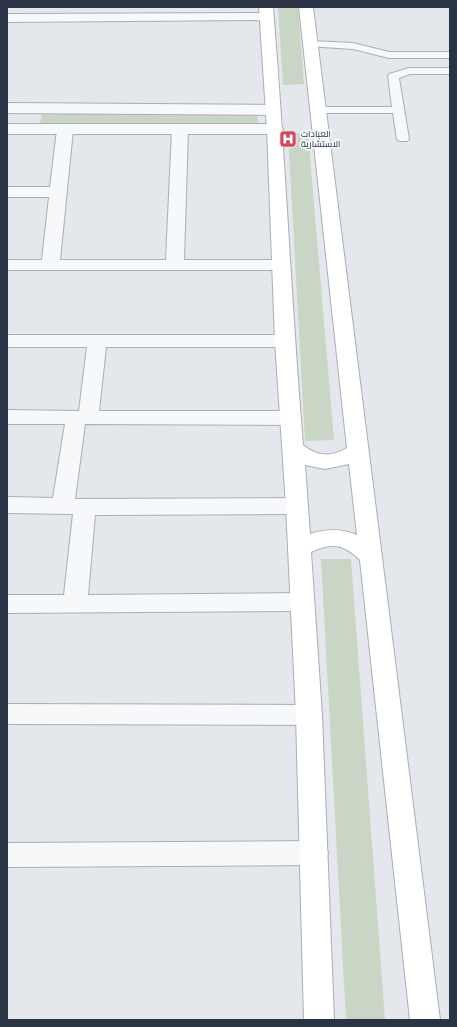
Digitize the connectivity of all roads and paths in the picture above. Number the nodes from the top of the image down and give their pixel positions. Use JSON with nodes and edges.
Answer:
{"nodes":[{"id":1,"x":306,"y":7,"type":"edge"},
{"id":2,"x":98,"y":12,"type":"edge"},
{"id":3,"x":266,"y":12,"type":"edge"},
{"id":4,"x":7,"y":18,"type":"edge"},
{"id":5,"x":311,"y":44,"type":"junction"},
{"id":6,"x":450,"y":55,"type":"edge"},
{"id":7,"x":450,"y":70,"type":"edge"},
{"id":8,"x":13,"y":108,"type":"edge"},
{"id":9,"x":319,"y":110,"type":"junction"},
{"id":10,"x":399,"y":110,"type":"junction"},
{"id":11,"x":274,"y":119,"type":"junction"},
{"id":12,"x":10,"y":129,"type":"edge"},
{"id":13,"x":180,"y":129,"type":"junction"},
{"id":14,"x":65,"y":130,"type":"junction"},
{"id":15,"x":404,"y":140,"type":"dead end"},
{"id":16,"x":7,"y":192,"type":"edge"},
{"id":17,"x":58,"y":192,"type":"junction"},
{"id":18,"x":7,"y":265,"type":"edge"},
{"id":19,"x":175,"y":265,"type":"junction"},
{"id":20,"x":280,"y":265,"type":"junction"},
{"id":21,"x":50,"y":266,"type":"junction"},
{"id":22,"x":7,"y":341,"type":"edge"},
{"id":23,"x":97,"y":341,"type":"junction"},
{"id":24,"x":284,"y":341,"type":"junction"},
{"id":25,"x":7,"y":417,"type":"edge"},
{"id":26,"x":82,"y":418,"type":"junction"},
{"id":27,"x":290,"y":418,"type":"junction"},
{"id":28,"x":293,"y":448,"type":"junction"},
{"id":29,"x":359,"y":451,"type":"junction"},
{"id":30,"x":7,"y":505,"type":"edge"},
{"id":31,"x":74,"y":506,"type":"junction"},
{"id":32,"x":297,"y":506,"type":"junction"},
{"id":33,"x":299,"y":548,"type":"junction"},
{"id":34,"x":371,"y":558,"type":"junction"},
{"id":35,"x":302,"y":602,"type":"junction"},
{"id":36,"x":7,"y":604,"type":"edge"},
{"id":37,"x":75,"y":604,"type":"junction"},
{"id":38,"x":7,"y":714,"type":"edge"},
{"id":39,"x":309,"y":716,"type":"junction"},
{"id":40,"x":314,"y":853,"type":"junction"},
{"id":41,"x":7,"y":856,"type":"edge"},
{"id":42,"x":319,"y":1020,"type":"edge"},
{"id":43,"x":425,"y":1020,"type":"edge"}],
"edges":[{"from":1,"to":5,"type":"main road"},
{"from":2,"to":3,"type":"street"},
{"from":2,"to":4,"type":"street"},
{"from":3,"to":11,"type":"main road"},
{"from":5,"to":6,"type":"lane"},
{"from":5,"to":9,"type":"main road"},
{"from":7,"to":10,"type":"lane"},
{"from":8,"to":11,"type":"street"},
{"from":8,"to":12,"type":"street"},
{"from":9,"to":10,"type":"lane"},
{"from":9,"to":29,"type":"main road"},
{"from":10,"to":15,"type":"lane"},
{"from":11,"to":13,"type":"street"},
{"from":11,"to":20,"type":"main road"},
{"from":12,"to":14,"type":"street"},
{"from":13,"to":14,"type":"street"},
{"from":13,"to":19,"type":"street"},
{"from":14,"to":17,"type":"street"},
{"from":16,"to":17,"type":"street"},
{"from":17,"to":21,"type":"street"},
{"from":18,"to":21,"type":"street"},
{"from":19,"to":20,"type":"street"},
{"from":19,"to":21,"type":"street"},
{"from":20,"to":24,"type":"main road"},
{"from":22,"to":23,"type":"street"},
{"from":23,"to":24,"type":"street"},
{"from":23,"to":26,"type":"street"},
{"from":24,"to":27,"type":"main road"},
{"from":25,"to":26,"type":"street"},
{"from":26,"to":27,"type":"street"},
{"from":26,"to":31,"type":"street"},
{"from":27,"to":28,"type":"main road"},
{"from":28,"to":29,"type":"main road"},
{"from":28,"to":32,"type":"main road"},
{"from":29,"to":34,"type":"main road"},
{"from":30,"to":31,"type":"street"},
{"from":31,"to":32,"type":"street"},
{"from":31,"to":37,"type":"street"},
{"from":32,"to":33,"type":"main road"},
{"from":33,"to":34,"type":"main road"},
{"from":33,"to":35,"type":"main road"},
{"from":34,"to":43,"type":"main road"},
{"from":35,"to":37,"type":"street"},
{"from":35,"to":39,"type":"main road"},
{"from":36,"to":37,"type":"street"},
{"from":38,"to":39,"type":"street"},
{"from":39,"to":40,"type":"main road"},
{"from":40,"to":41,"type":"street"},
{"from":40,"to":42,"type":"main road"}]}
